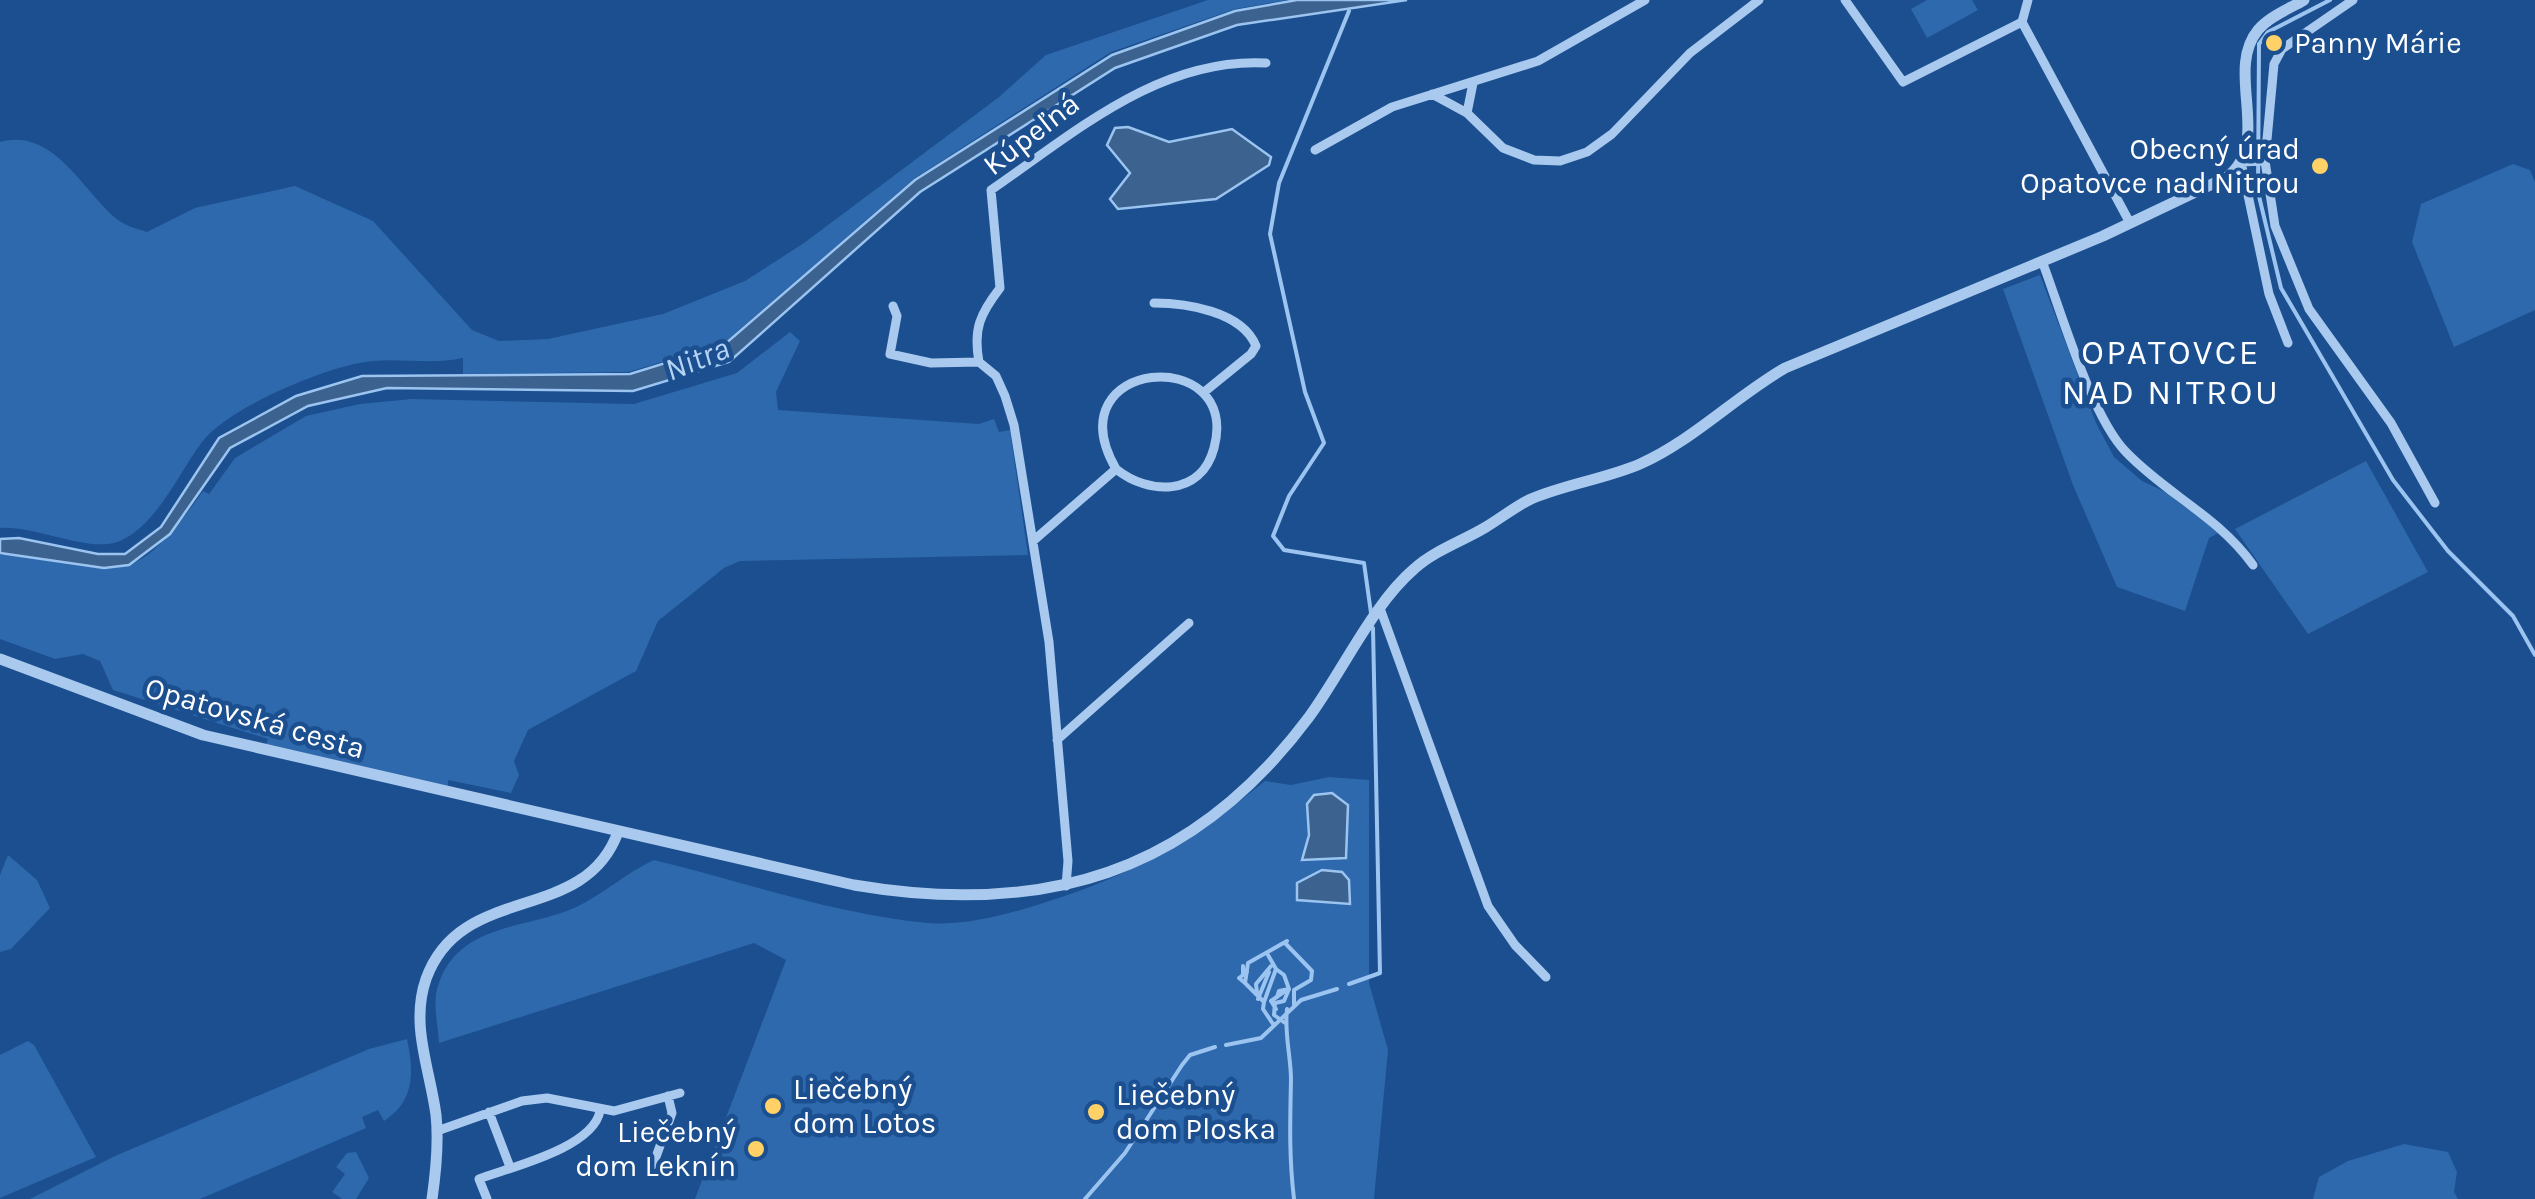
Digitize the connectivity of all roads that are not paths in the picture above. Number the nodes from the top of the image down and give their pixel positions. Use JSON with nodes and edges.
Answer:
{"nodes":[{"id":1,"x":1645,"y":0,"type":"edge"},
{"id":2,"x":1758,"y":0,"type":"edge"},
{"id":3,"x":1845,"y":0,"type":"edge"},
{"id":4,"x":2028,"y":0,"type":"edge"},
{"id":5,"x":2304,"y":0,"type":"edge"},
{"id":6,"x":2352,"y":0,"type":"edge"},
{"id":7,"x":2022,"y":22,"type":"junction"},
{"id":8,"x":1266,"y":63,"type":"dead end"},
{"id":9,"x":1474,"y":83,"type":"junction"},
{"id":10,"x":1432,"y":94,"type":"junction"},
{"id":11,"x":1466,"y":113,"type":"junction"},
{"id":12,"x":1315,"y":150,"type":"dead end"},
{"id":13,"x":2253,"y":161,"type":"junction"},
{"id":14,"x":2130,"y":223,"type":"junction"},
{"id":15,"x":2042,"y":261,"type":"junction"},
{"id":16,"x":1154,"y":303,"type":"dead end"},
{"id":17,"x":893,"y":306,"type":"dead end"},
{"id":18,"x":2288,"y":343,"type":"dead end"},
{"id":19,"x":979,"y":362,"type":"junction"},
{"id":20,"x":1203,"y":393,"type":"junction"},
{"id":21,"x":1116,"y":470,"type":"junction"},
{"id":22,"x":2435,"y":503,"type":"dead end"},
{"id":23,"x":1033,"y":542,"type":"junction"},
{"id":24,"x":2253,"y":565,"type":"dead end"},
{"id":25,"x":1381,"y":611,"type":"junction"},
{"id":26,"x":1188,"y":624,"type":"dead end"},
{"id":27,"x":0,"y":659,"type":"edge"},
{"id":28,"x":1057,"y":740,"type":"junction"},
{"id":29,"x":618,"y":832,"type":"junction"},
{"id":30,"x":1066,"y":886,"type":"junction"},
{"id":31,"x":1546,"y":976,"type":"dead end"},
{"id":32,"x":680,"y":1093,"type":"dead end"},
{"id":33,"x":668,"y":1096,"type":"junction"},
{"id":34,"x":489,"y":1112,"type":"junction"},
{"id":35,"x":600,"y":1112,"type":"junction"},
{"id":36,"x":437,"y":1131,"type":"junction"},
{"id":37,"x":653,"y":1165,"type":"dead end"},
{"id":38,"x":510,"y":1167,"type":"junction"},
{"id":39,"x":432,"y":1199,"type":"edge"},
{"id":40,"x":487,"y":1199,"type":"edge"}],
"edges":[{"from":1,"to":9,"type":"street"},
{"from":2,"to":11,"type":"street"},
{"from":3,"to":7,"type":"street"},
{"from":4,"to":7,"type":"street"},
{"from":5,"to":13,"type":"street"},
{"from":6,"to":13,"type":"street"},
{"from":7,"to":14,"type":"street"},
{"from":8,"to":19,"type":"street","name":"Kúpeľná"},
{"from":9,"to":10,"type":"street"},
{"from":9,"to":11,"type":"street"},
{"from":10,"to":11,"type":"street"},
{"from":10,"to":12,"type":"street"},
{"from":13,"to":14,"type":"street"},
{"from":13,"to":18,"type":"street"},
{"from":13,"to":22,"type":"street"},
{"from":14,"to":15,"type":"street"},
{"from":15,"to":24,"type":"street"},
{"from":15,"to":25,"type":"street"},
{"from":16,"to":20,"type":"street"},
{"from":17,"to":19,"type":"street"},
{"from":19,"to":23,"type":"street"},
{"from":20,"to":21,"type":"street"},
{"from":20,"to":21,"type":"street"},
{"from":21,"to":23,"type":"street"},
{"from":23,"to":28,"type":"street"},
{"from":25,"to":30,"type":"street","name":"Opatovská cesta"},
{"from":25,"to":31,"type":"street"},
{"from":26,"to":28,"type":"street"},
{"from":27,"to":29,"type":"street","name":"Opatovská cesta"},
{"from":28,"to":30,"type":"street"},
{"from":29,"to":30,"type":"street","name":"Opatovská cesta"},
{"from":29,"to":36,"type":"street"},
{"from":32,"to":33,"type":"street"},
{"from":33,"to":35,"type":"street"},
{"from":33,"to":37,"type":"street"},
{"from":34,"to":35,"type":"street"},
{"from":34,"to":36,"type":"street"},
{"from":34,"to":38,"type":"street"},
{"from":35,"to":38,"type":"street"},
{"from":36,"to":39,"type":"street"},
{"from":38,"to":40,"type":"street"}]}
